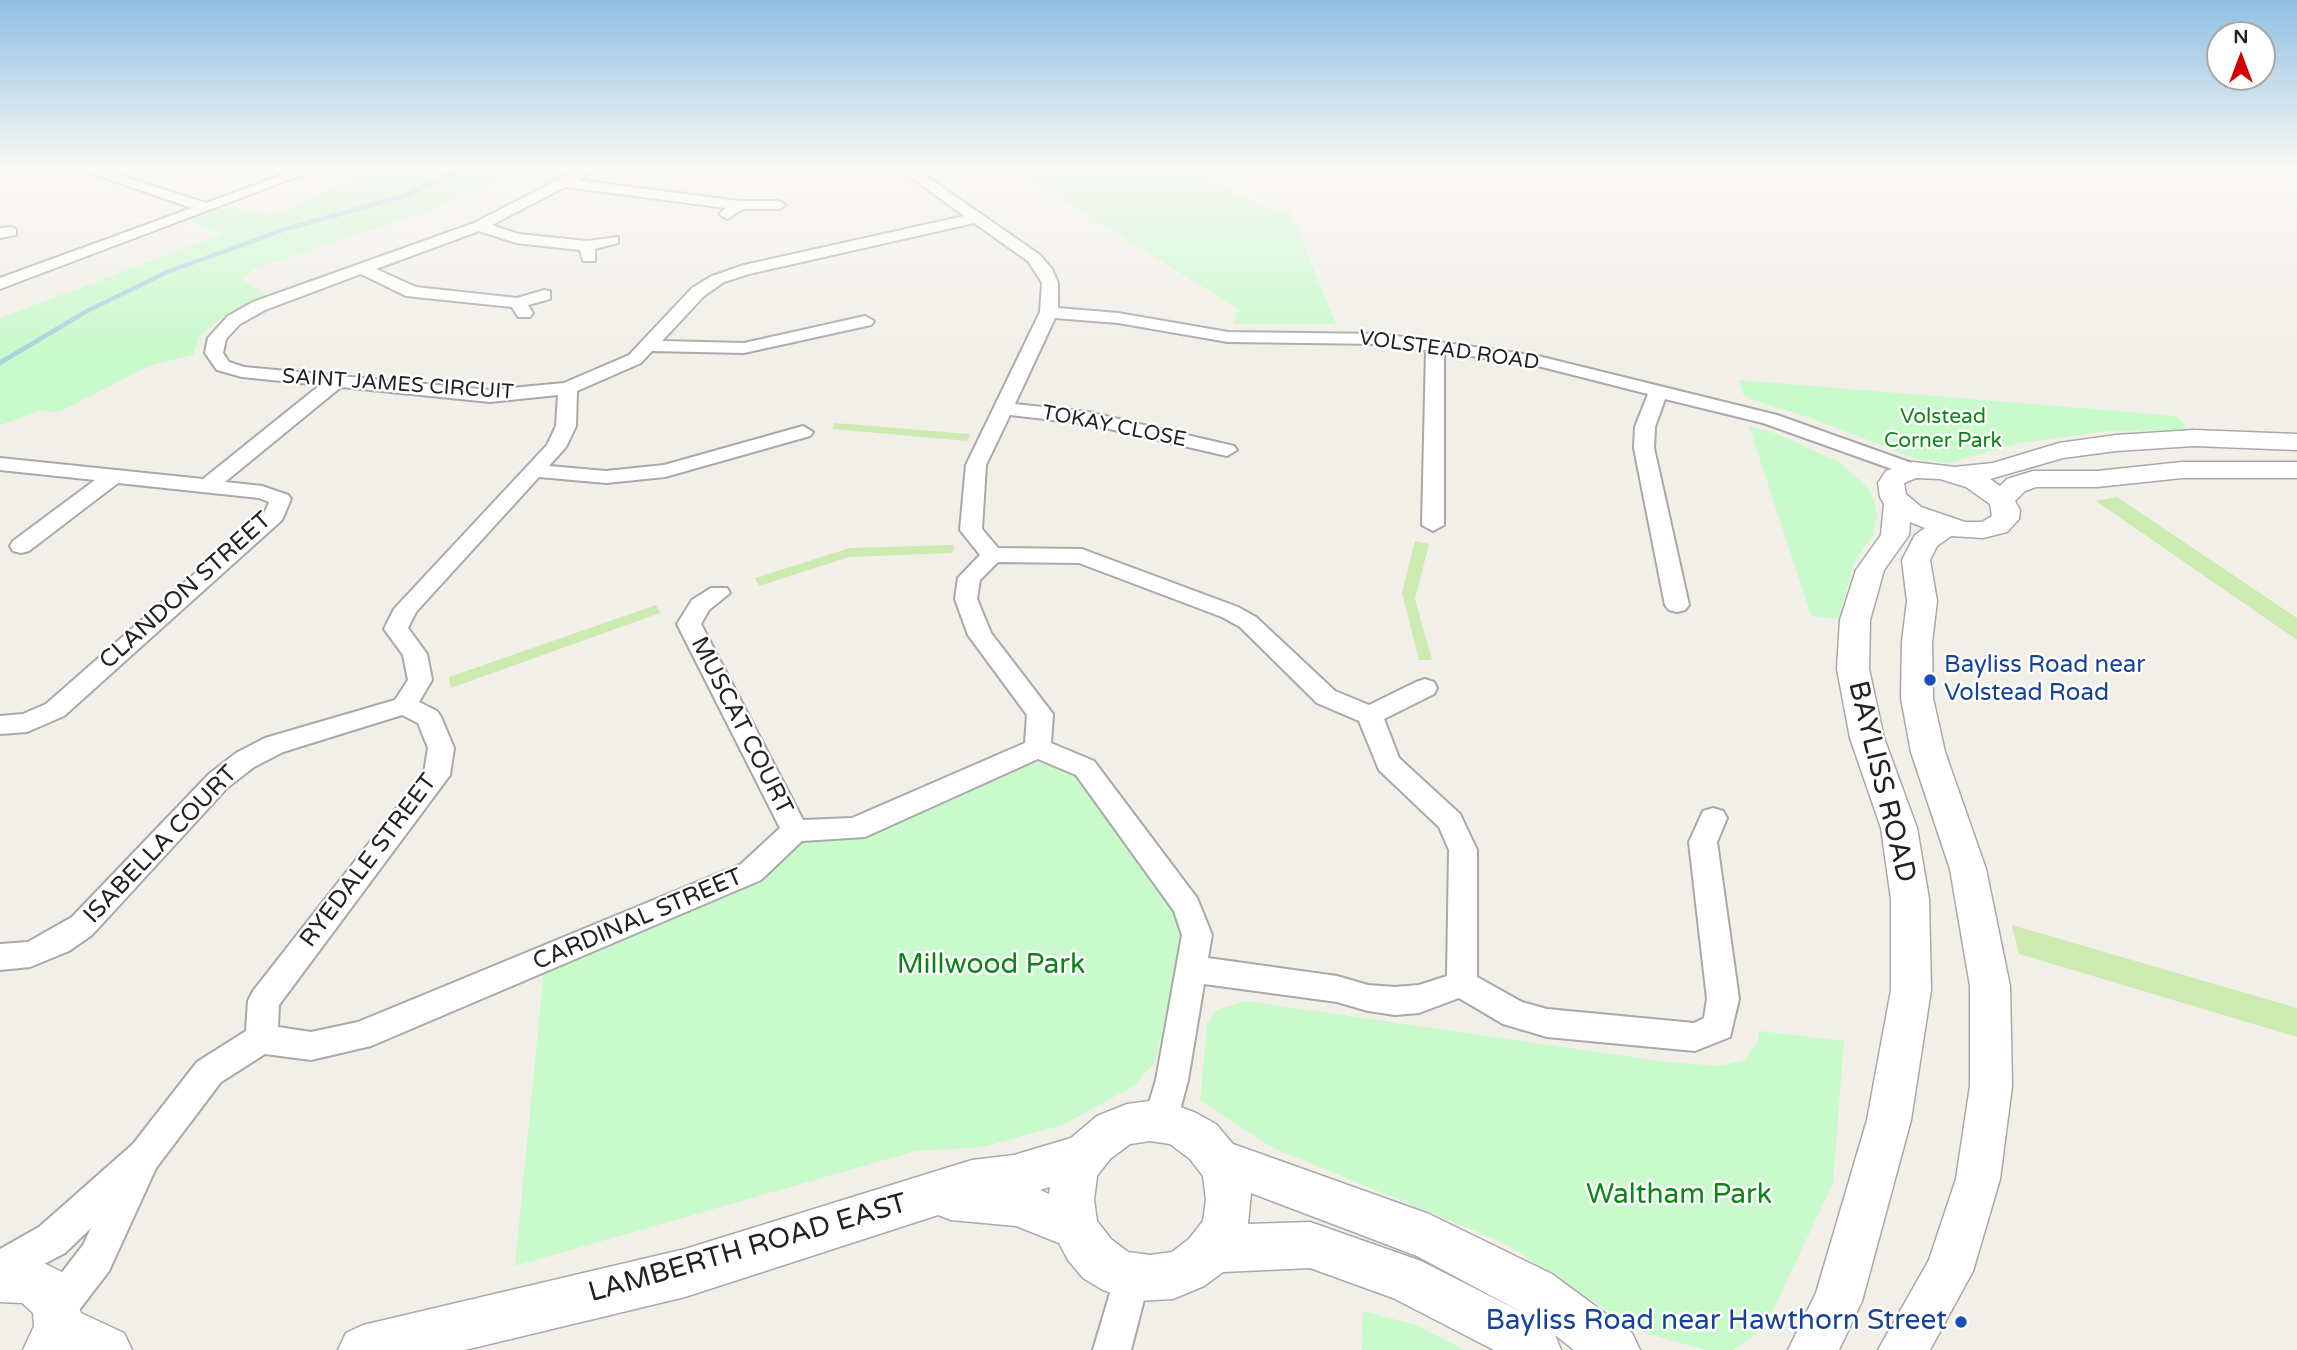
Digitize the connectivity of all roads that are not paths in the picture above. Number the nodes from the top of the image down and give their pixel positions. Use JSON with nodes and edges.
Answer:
{"nodes":[{"id":1,"x":153,"y":228,"type":"edge"},
{"id":2,"x":474,"y":228,"type":"edge"},
{"id":3,"x":485,"y":228,"type":"edge"},
{"id":4,"x":932,"y":228,"type":"edge"},
{"id":5,"x":990,"y":228,"type":"edge"},
{"id":6,"x":612,"y":240,"type":"dead end"},
{"id":7,"x":363,"y":269,"type":"junction"},
{"id":8,"x":0,"y":284,"type":"edge"},
{"id":9,"x":544,"y":295,"type":"dead end"},
{"id":10,"x":1049,"y":312,"type":"junction"},
{"id":11,"x":866,"y":321,"type":"dead end"},
{"id":12,"x":1435,"y":345,"type":"junction"},
{"id":13,"x":650,"y":346,"type":"junction"},
{"id":14,"x":337,"y":381,"type":"junction"},
{"id":15,"x":568,"y":388,"type":"junction"},
{"id":16,"x":1660,"y":391,"type":"junction"},
{"id":17,"x":1001,"y":408,"type":"junction"},
{"id":18,"x":803,"y":432,"type":"dead end"},
{"id":19,"x":2297,"y":442,"type":"edge"},
{"id":20,"x":1839,"y":446,"type":"junction"},
{"id":21,"x":1227,"y":450,"type":"dead end"},
{"id":22,"x":0,"y":464,"type":"edge"},
{"id":23,"x":2297,"y":470,"type":"edge"},
{"id":24,"x":536,"y":471,"type":"junction"},
{"id":25,"x":1957,"y":474,"type":"junction"},
{"id":26,"x":114,"y":476,"type":"junction"},
{"id":27,"x":207,"y":486,"type":"junction"},
{"id":28,"x":1901,"y":488,"type":"junction"},
{"id":29,"x":2001,"y":500,"type":"junction"},
{"id":30,"x":1433,"y":524,"type":"dead end"},
{"id":31,"x":1945,"y":527,"type":"junction"},
{"id":32,"x":16,"y":551,"type":"edge"},
{"id":33,"x":992,"y":555,"type":"junction"},
{"id":34,"x":719,"y":593,"type":"dead end"},
{"id":35,"x":1677,"y":605,"type":"dead end"},
{"id":36,"x":1425,"y":688,"type":"dead end"},
{"id":37,"x":404,"y":706,"type":"junction"},
{"id":38,"x":1370,"y":715,"type":"junction"},
{"id":39,"x":0,"y":725,"type":"edge"},
{"id":40,"x":1038,"y":748,"type":"junction"},
{"id":41,"x":1713,"y":818,"type":"dead end"},
{"id":42,"x":795,"y":831,"type":"junction"},
{"id":43,"x":0,"y":957,"type":"edge"},
{"id":44,"x":1191,"y":969,"type":"junction"},
{"id":45,"x":1461,"y":984,"type":"junction"},
{"id":46,"x":261,"y":1039,"type":"junction"},
{"id":47,"x":1160,"y":1122,"type":"junction"},
{"id":48,"x":1084,"y":1155,"type":"junction"},
{"id":49,"x":145,"y":1156,"type":"junction"},
{"id":50,"x":1219,"y":1160,"type":"junction"},
{"id":51,"x":928,"y":1197,"type":"junction"},
{"id":52,"x":1074,"y":1226,"type":"junction"},
{"id":53,"x":1213,"y":1249,"type":"junction"},
{"id":54,"x":0,"y":1269,"type":"edge"},
{"id":55,"x":1132,"y":1276,"type":"junction"},
{"id":56,"x":0,"y":1278,"type":"edge"},
{"id":57,"x":54,"y":1329,"type":"edge"},
{"id":58,"x":107,"y":1350,"type":"edge"},
{"id":59,"x":363,"y":1350,"type":"edge"},
{"id":60,"x":1112,"y":1350,"type":"edge"},
{"id":61,"x":1536,"y":1350,"type":"edge"},
{"id":62,"x":1615,"y":1350,"type":"edge"},
{"id":63,"x":1814,"y":1350,"type":"edge"},
{"id":64,"x":1903,"y":1350,"type":"edge"}],
"edges":[{"from":1,"to":8,"type":"street"},
{"from":2,"to":7,"type":"street","name":"SAINT JAMES CIRCUIT"},
{"from":3,"to":6,"type":"street"},
{"from":4,"to":13,"type":"street","name":"SAINT JAMES CIRCUIT"},
{"from":5,"to":10,"type":"street"},
{"from":7,"to":9,"type":"street"},
{"from":7,"to":14,"type":"street","name":"SAINT JAMES CIRCUIT"},
{"from":10,"to":12,"type":"street","name":"VOLSTEAD ROAD"},
{"from":10,"to":17,"type":"street"},
{"from":11,"to":13,"type":"street"},
{"from":12,"to":16,"type":"street","name":"VOLSTEAD ROAD"},
{"from":12,"to":30,"type":"street"},
{"from":13,"to":15,"type":"street","name":"SAINT JAMES CIRCUIT"},
{"from":14,"to":15,"type":"street","name":"SAINT JAMES CIRCUIT"},
{"from":14,"to":27,"type":"street"},
{"from":15,"to":24,"type":"street"},
{"from":16,"to":20,"type":"street","name":"VOLSTEAD ROAD"},
{"from":16,"to":35,"type":"street"},
{"from":17,"to":21,"type":"street","name":"TOKAY CLOSE"},
{"from":17,"to":33,"type":"street"},
{"from":18,"to":24,"type":"street"},
{"from":19,"to":25,"type":"street"},
{"from":20,"to":28,"type":"street","name":"VOLSTEAD ROAD"},
{"from":20,"to":28,"type":"street","name":"VOLSTEAD ROAD"},
{"from":22,"to":26,"type":"street"},
{"from":23,"to":29,"type":"street"},
{"from":24,"to":37,"type":"street"},
{"from":25,"to":28,"type":"street"},
{"from":25,"to":29,"type":"street"},
{"from":26,"to":27,"type":"street"},
{"from":26,"to":32,"type":"street"},
{"from":27,"to":39,"type":"street","name":"CLANDON STREET"},
{"from":28,"to":31,"type":"street"},
{"from":28,"to":63,"type":"street","name":"BAYLISS ROAD"},
{"from":29,"to":31,"type":"street"},
{"from":31,"to":64,"type":"street","name":"BAYLISS ROAD"},
{"from":33,"to":38,"type":"street"},
{"from":33,"to":40,"type":"street"},
{"from":34,"to":42,"type":"street","name":"MUSCAT COURT"},
{"from":36,"to":38,"type":"street"},
{"from":37,"to":43,"type":"street","name":"ISABELLA COURT"},
{"from":37,"to":46,"type":"street","name":"RYEDALE STREET"},
{"from":38,"to":45,"type":"street"},
{"from":40,"to":42,"type":"street"},
{"from":40,"to":44,"type":"street"},
{"from":41,"to":45,"type":"street"},
{"from":42,"to":46,"type":"street","name":"CARDINAL STREET"},
{"from":44,"to":45,"type":"street"},
{"from":44,"to":47,"type":"street"},
{"from":46,"to":49,"type":"street"},
{"from":47,"to":48,"type":"street","name":"LAMBERTH ROAD EAST"},
{"from":47,"to":50,"type":"street","name":"LAMBERTH ROAD EAST"},
{"from":48,"to":51,"type":"street","name":"LAMBERTH ROAD EAST"},
{"from":48,"to":52,"type":"street","name":"LAMBERTH ROAD EAST"},
{"from":49,"to":54,"type":"street"},
{"from":49,"to":57,"type":"street"},
{"from":50,"to":53,"type":"street","name":"LAMBERTH ROAD EAST"},
{"from":50,"to":62,"type":"street","name":"LAMBERTH ROAD EAST"},
{"from":51,"to":52,"type":"street","name":"LAMBERTH ROAD EAST"},
{"from":51,"to":59,"type":"street","name":"LAMBERTH ROAD EAST"},
{"from":52,"to":55,"type":"street","name":"LAMBERTH ROAD EAST"},
{"from":53,"to":55,"type":"street","name":"LAMBERTH ROAD EAST"},
{"from":53,"to":61,"type":"street"},
{"from":55,"to":60,"type":"street"},
{"from":56,"to":57,"type":"street"},
{"from":57,"to":58,"type":"street"}]}
